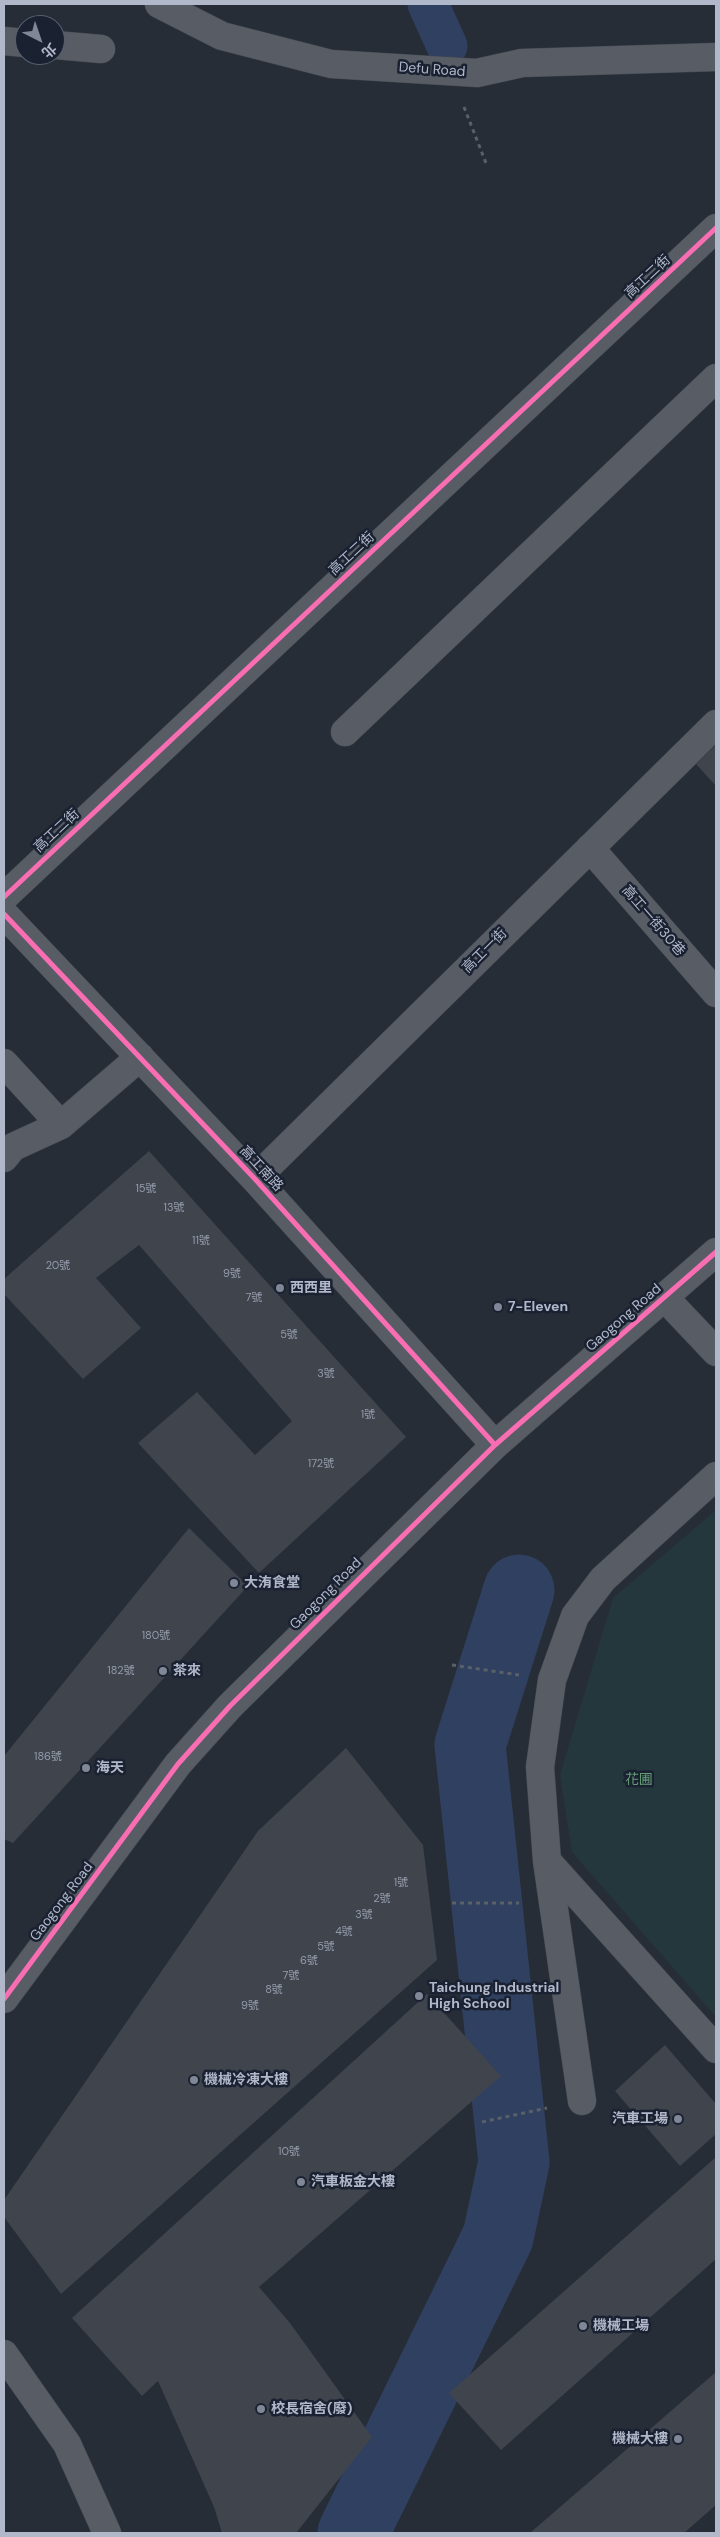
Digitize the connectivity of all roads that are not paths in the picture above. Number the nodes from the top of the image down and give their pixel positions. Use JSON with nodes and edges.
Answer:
{"nodes":[{"id":1,"x":159,"y":4,"type":"edge"},
{"id":2,"x":65,"y":47,"type":"edge"},
{"id":3,"x":101,"y":49,"type":"dead end"},
{"id":4,"x":716,"y":57,"type":"edge"},
{"id":5,"x":715,"y":230,"type":"edge"},
{"id":6,"x":716,"y":378,"type":"edge"},
{"id":7,"x":716,"y":724,"type":"edge"},
{"id":8,"x":344,"y":732,"type":"dead end"},
{"id":9,"x":590,"y":848,"type":"junction"},
{"id":10,"x":4,"y":897,"type":"edge"},
{"id":11,"x":4,"y":914,"type":"edge"},
{"id":12,"x":716,"y":993,"type":"edge"},
{"id":13,"x":140,"y":1057,"type":"junction"},
{"id":14,"x":4,"y":1063,"type":"edge"},
{"id":15,"x":61,"y":1125,"type":"junction"},
{"id":16,"x":4,"y":1158,"type":"edge"},
{"id":17,"x":254,"y":1178,"type":"junction"},
{"id":18,"x":716,"y":1252,"type":"edge"},
{"id":19,"x":664,"y":1297,"type":"junction"},
{"id":20,"x":716,"y":1352,"type":"edge"},
{"id":21,"x":495,"y":1445,"type":"junction"},
{"id":22,"x":716,"y":1476,"type":"edge"},
{"id":23,"x":547,"y":1861,"type":"junction"},
{"id":24,"x":4,"y":1999,"type":"edge"},
{"id":25,"x":716,"y":2049,"type":"edge"},
{"id":26,"x":582,"y":2101,"type":"road end"},
{"id":27,"x":4,"y":2354,"type":"edge"},
{"id":28,"x":107,"y":2533,"type":"edge"}],
"edges":[{"from":1,"to":4,"type":"street","name":"Defu Road"},
{"from":2,"to":3,"type":"street"},
{"from":5,"to":10,"type":"street","name":"高工二街"},
{"from":6,"to":8,"type":"street"},
{"from":7,"to":9,"type":"street","name":"高工一街"},
{"from":9,"to":12,"type":"street","name":"高工一街30巷"},
{"from":9,"to":17,"type":"street","name":"高工一街"},
{"from":11,"to":13,"type":"street","name":"高工南路"},
{"from":13,"to":15,"type":"street"},
{"from":13,"to":17,"type":"street","name":"高工南路"},
{"from":14,"to":15,"type":"street"},
{"from":15,"to":16,"type":"street"},
{"from":17,"to":21,"type":"street","name":"高工南路"},
{"from":18,"to":19,"type":"street","name":"Gaogong Road"},
{"from":19,"to":20,"type":"street"},
{"from":19,"to":21,"type":"street","name":"Gaogong Road"},
{"from":21,"to":24,"type":"street","name":"Gaogong Road"},
{"from":22,"to":23,"type":"street"},
{"from":23,"to":25,"type":"street"},
{"from":23,"to":26,"type":"street"},
{"from":27,"to":28,"type":"street"}]}
